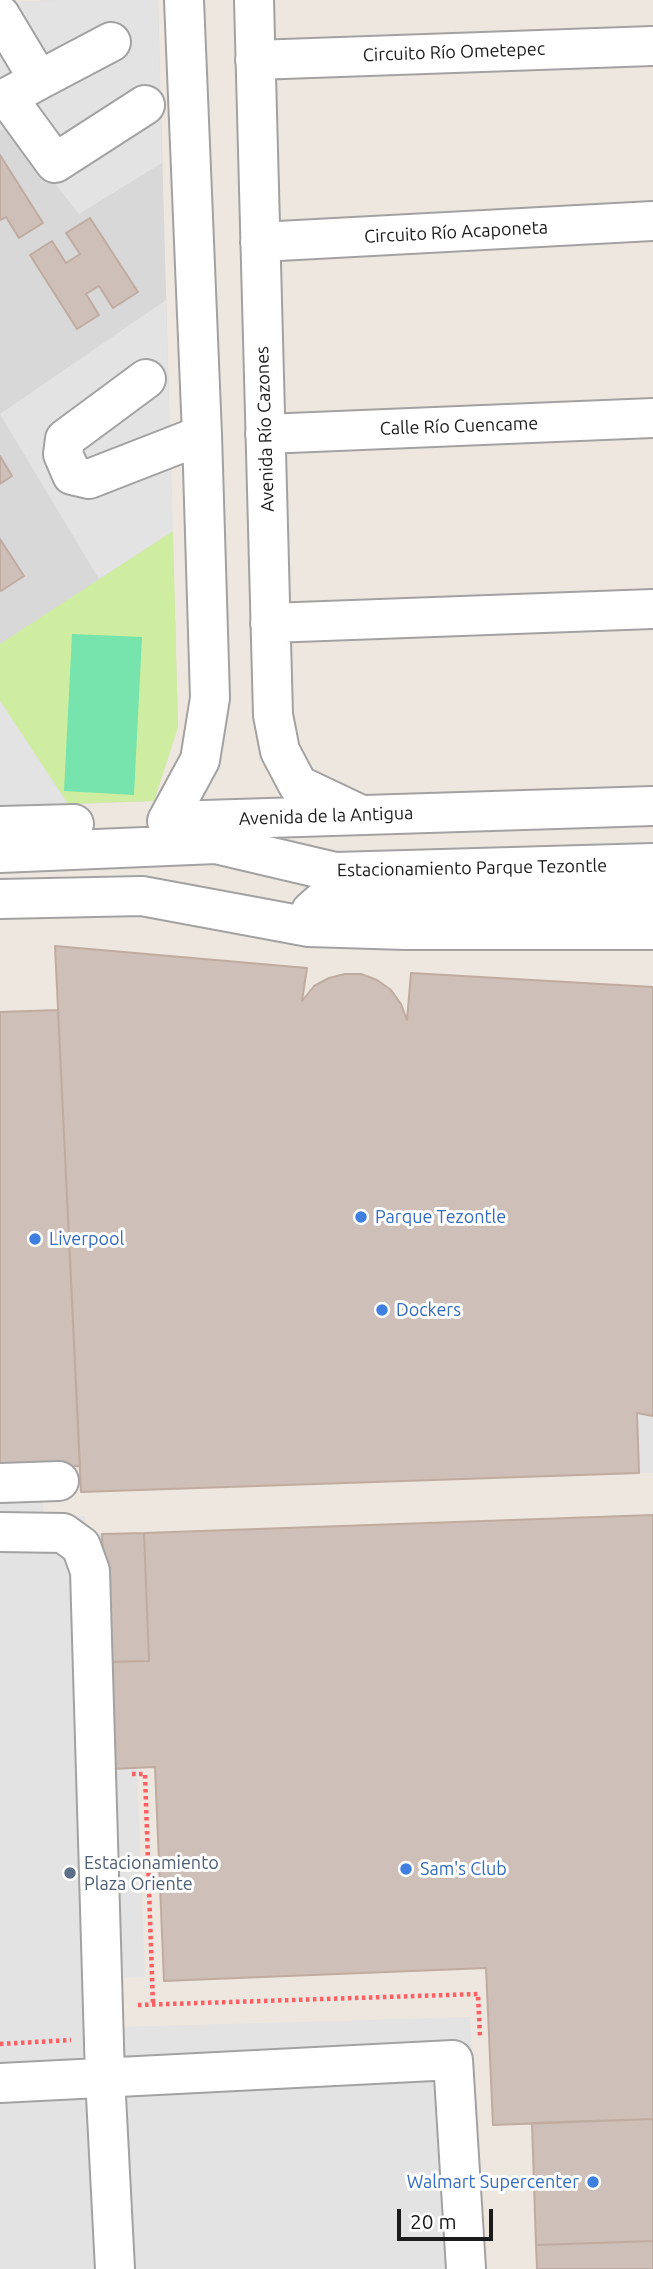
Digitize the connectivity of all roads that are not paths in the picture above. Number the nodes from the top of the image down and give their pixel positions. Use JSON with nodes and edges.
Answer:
{"nodes":[{"id":1,"x":184,"y":0,"type":"edge"},
{"id":2,"x":254,"y":0,"type":"edge"},
{"id":3,"x":0,"y":15,"type":"edge"},
{"id":4,"x":111,"y":42,"type":"dead end"},
{"id":5,"x":653,"y":46,"type":"edge"},
{"id":6,"x":255,"y":60,"type":"junction"},
{"id":7,"x":16,"y":92,"type":"edge"},
{"id":8,"x":145,"y":106,"type":"dead end"},
{"id":9,"x":653,"y":221,"type":"edge"},
{"id":10,"x":260,"y":242,"type":"junction"},
{"id":11,"x":146,"y":379,"type":"dead end"},
{"id":12,"x":653,"y":418,"type":"edge"},
{"id":13,"x":265,"y":434,"type":"junction"},
{"id":14,"x":202,"y":435,"type":"junction"},
{"id":15,"x":653,"y":609,"type":"edge"},
{"id":16,"x":270,"y":623,"type":"junction"},
{"id":17,"x":653,"y":806,"type":"edge"},
{"id":18,"x":359,"y":814,"type":"junction"},
{"id":19,"x":167,"y":821,"type":"junction"},
{"id":20,"x":4,"y":827,"type":"edge"},
{"id":21,"x":653,"y":863,"type":"edge"},
{"id":22,"x":313,"y":877,"type":"junction"},
{"id":23,"x":653,"y":898,"type":"edge"},
{"id":24,"x":0,"y":899,"type":"edge"},
{"id":25,"x":309,"y":928,"type":"junction"},
{"id":26,"x":653,"y":930,"type":"edge"},
{"id":27,"x":59,"y":1481,"type":"dead end"},
{"id":28,"x":0,"y":1483,"type":"edge"},
{"id":29,"x":0,"y":1532,"type":"edge"},
{"id":30,"x":105,"y":2077,"type":"junction"},
{"id":31,"x":0,"y":2083,"type":"edge"},
{"id":32,"x":115,"y":2269,"type":"edge"},
{"id":33,"x":466,"y":2269,"type":"edge"}],
"edges":[{"from":1,"to":14,"type":"street"},
{"from":2,"to":6,"type":"street","name":"Avenida Río Cazones"},
{"from":3,"to":7,"type":"street"},
{"from":4,"to":7,"type":"street"},
{"from":5,"to":6,"type":"street","name":"Circuito Río Ometepec"},
{"from":6,"to":10,"type":"street","name":"Avenida Río Cazones"},
{"from":7,"to":8,"type":"street"},
{"from":9,"to":10,"type":"street","name":"Circuito Río Acaponeta"},
{"from":10,"to":13,"type":"street","name":"Avenida Río Cazones"},
{"from":11,"to":14,"type":"street"},
{"from":12,"to":13,"type":"street","name":"Calle Río Cuencame"},
{"from":13,"to":16,"type":"street","name":"Avenida Río Cazones"},
{"from":14,"to":19,"type":"street"},
{"from":15,"to":16,"type":"street"},
{"from":16,"to":18,"type":"street","name":"Avenida Río Cazones"},
{"from":17,"to":18,"type":"street","name":"Avenida de la Antigua"},
{"from":18,"to":19,"type":"street","name":"Avenida de la Antigua"},
{"from":19,"to":20,"type":"street","name":"Avenida de la Antigua"},
{"from":20,"to":22,"type":"street","name":"Estacionamiento Parque Tezontle"},
{"from":21,"to":22,"type":"street","name":"Estacionamiento Parque Tezontle"},
{"from":22,"to":23,"type":"street","name":"Estacionamiento Parque Tezontle"},
{"from":22,"to":25,"type":"street","name":"Estacionamiento Parque Tezontle"},
{"from":24,"to":25,"type":"street"},
{"from":25,"to":26,"type":"street"},
{"from":27,"to":28,"type":"street"},
{"from":29,"to":30,"type":"street"},
{"from":30,"to":31,"type":"street"},
{"from":30,"to":32,"type":"street"},
{"from":30,"to":33,"type":"street"}]}
